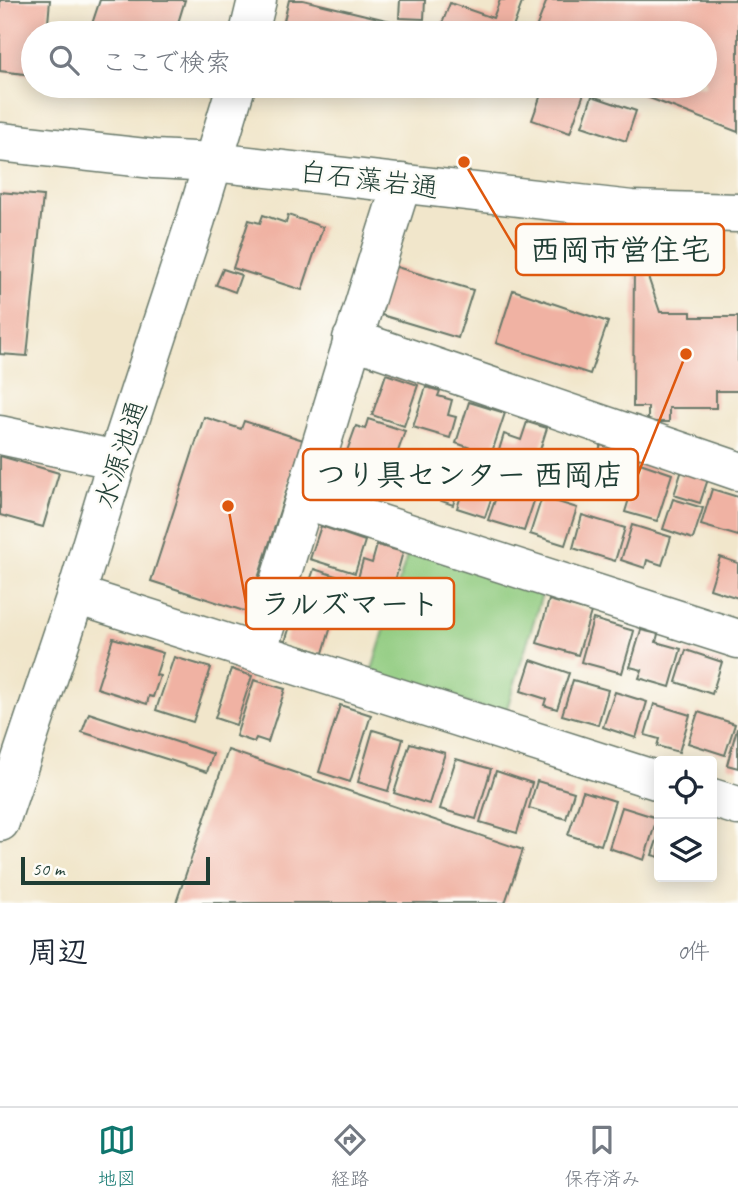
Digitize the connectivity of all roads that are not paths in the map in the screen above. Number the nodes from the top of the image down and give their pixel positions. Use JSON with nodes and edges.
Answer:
{"nodes":[{"id":1,"x":257,"y":0,"type":"edge"},
{"id":2,"x":252,"y":21,"type":"edge"},
{"id":3,"x":233,"y":98,"type":"edge"},
{"id":4,"x":0,"y":142,"type":"edge"},
{"id":5,"x":214,"y":162,"type":"junction"},
{"id":6,"x":402,"y":183,"type":"junction"},
{"id":7,"x":738,"y":213,"type":"edge"},
{"id":8,"x":352,"y":339,"type":"junction"},
{"id":9,"x":0,"y":435,"type":"edge"},
{"id":10,"x":117,"y":460,"type":"junction"},
{"id":11,"x":738,"y":471,"type":"edge"},
{"id":12,"x":306,"y":500,"type":"junction"},
{"id":13,"x":76,"y":595,"type":"junction"},
{"id":14,"x":738,"y":639,"type":"edge"},
{"id":15,"x":257,"y":652,"type":"junction"},
{"id":16,"x":15,"y":725,"type":"edge"},
{"id":17,"x":654,"y":779,"type":"edge"},
{"id":18,"x":717,"y":800,"type":"edge"},
{"id":19,"x":738,"y":806,"type":"edge"},
{"id":20,"x":0,"y":822,"type":"edge"}],
"edges":[{"from":1,"to":2,"type":"street"},
{"from":3,"to":5,"type":"street","name":"水源池通"},
{"from":4,"to":5,"type":"street","name":"白石藻岩通"},
{"from":5,"to":6,"type":"street","name":"白石藻岩通"},
{"from":5,"to":10,"type":"street","name":"水源池通"},
{"from":6,"to":7,"type":"street","name":"白石藻岩通"},
{"from":6,"to":8,"type":"street"},
{"from":8,"to":11,"type":"street"},
{"from":8,"to":12,"type":"street"},
{"from":9,"to":10,"type":"street"},
{"from":10,"to":13,"type":"street","name":"水源池通"},
{"from":12,"to":14,"type":"street"},
{"from":12,"to":15,"type":"street"},
{"from":13,"to":15,"type":"street"},
{"from":13,"to":16,"type":"street","name":"水源池通"},
{"from":15,"to":17,"type":"street"},
{"from":16,"to":20,"type":"street","name":"水源池通"},
{"from":18,"to":19,"type":"street"}]}
